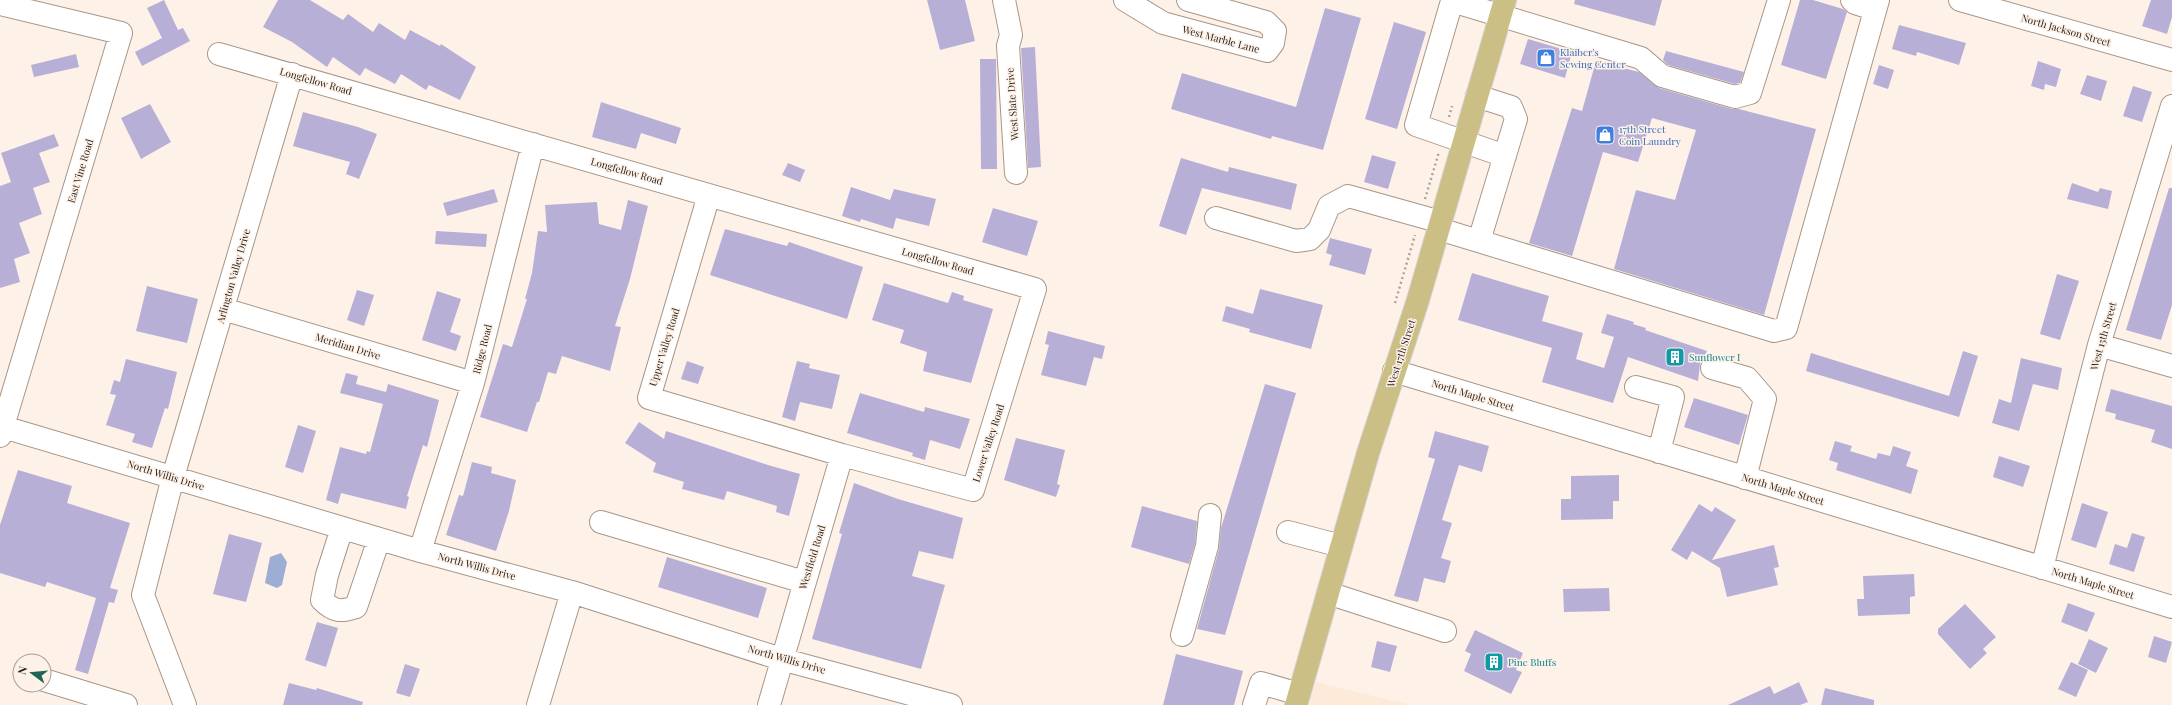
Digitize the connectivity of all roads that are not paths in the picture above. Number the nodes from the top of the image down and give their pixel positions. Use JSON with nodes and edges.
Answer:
{"nodes":[{"id":1,"x":1004,"y":0,"type":"edge"},
{"id":2,"x":1188,"y":0,"type":"edge"},
{"id":3,"x":1779,"y":0,"type":"edge"},
{"id":4,"x":1852,"y":0,"type":"edge"},
{"id":5,"x":1960,"y":0,"type":"edge"},
{"id":6,"x":1135,"y":3,"type":"edge"},
{"id":7,"x":0,"y":4,"type":"edge"},
{"id":8,"x":1876,"y":5,"type":"edge"},
{"id":9,"x":1503,"y":8,"type":"edge"},
{"id":10,"x":219,"y":54,"type":"dead end"},
{"id":11,"x":2172,"y":60,"type":"edge"},
{"id":12,"x":292,"y":74,"type":"junction"},
{"id":13,"x":1477,"y":96,"type":"junction"},
{"id":14,"x":2172,"y":106,"type":"edge"},
{"id":15,"x":1464,"y":143,"type":"junction"},
{"id":16,"x":533,"y":144,"type":"junction"},
{"id":17,"x":1505,"y":156,"type":"junction"},
{"id":18,"x":1016,"y":173,"type":"dead end"},
{"id":19,"x":709,"y":195,"type":"junction"},
{"id":20,"x":1216,"y":218,"type":"dead end"},
{"id":21,"x":1440,"y":225,"type":"junction"},
{"id":22,"x":1479,"y":241,"type":"junction"},
{"id":23,"x":1035,"y":289,"type":"joint"},
{"id":24,"x":223,"y":309,"type":"junction"},
{"id":25,"x":2099,"y":345,"type":"junction"},
{"id":26,"x":2172,"y":366,"type":"edge"},
{"id":27,"x":1712,"y":368,"type":"dead end"},
{"id":28,"x":1394,"y":371,"type":"junction"},
{"id":29,"x":473,"y":383,"type":"junction"},
{"id":30,"x":1636,"y":387,"type":"dead end"},
{"id":31,"x":1,"y":430,"type":"edge"},
{"id":32,"x":1659,"y":452,"type":"junction"},
{"id":33,"x":842,"y":455,"type":"junction"},
{"id":34,"x":173,"y":477,"type":"junction"},
{"id":35,"x":1745,"y":478,"type":"junction"},
{"id":36,"x":1210,"y":515,"type":"dead end"},
{"id":37,"x":601,"y":522,"type":"dead end"},
{"id":38,"x":342,"y":528,"type":"junction"},
{"id":39,"x":1288,"y":532,"type":"dead end"},
{"id":40,"x":379,"y":539,"type":"junction"},
{"id":41,"x":1341,"y":546,"type":"junction"},
{"id":42,"x":420,"y":551,"type":"junction"},
{"id":43,"x":2042,"y":568,"type":"junction"},
{"id":44,"x":804,"y":582,"type":"junction"},
{"id":45,"x":572,"y":592,"type":"junction"},
{"id":46,"x":1328,"y":593,"type":"junction"},
{"id":47,"x":2172,"y":607,"type":"edge"},
{"id":48,"x":1444,"y":632,"type":"dead end"},
{"id":49,"x":1182,"y":635,"type":"dead end"},
{"id":50,"x":781,"y":659,"type":"junction"},
{"id":51,"x":52,"y":682,"type":"edge"},
{"id":52,"x":881,"y":696,"type":"edge"},
{"id":53,"x":1297,"y":700,"type":"edge"},
{"id":54,"x":126,"y":705,"type":"edge"},
{"id":55,"x":185,"y":705,"type":"edge"},
{"id":56,"x":538,"y":705,"type":"edge"},
{"id":57,"x":769,"y":705,"type":"edge"},
{"id":58,"x":951,"y":705,"type":"edge"},
{"id":59,"x":1254,"y":705,"type":"edge"}],
"edges":[{"from":1,"to":18,"type":"street","name":"West Slate Drive"},
{"from":2,"to":6,"type":"street","name":"West Marble Lane"},
{"from":3,"to":9,"type":"street"},
{"from":4,"to":8,"type":"street"},
{"from":5,"to":11,"type":"street","name":"North Jackson Street"},
{"from":7,"to":31,"type":"street","name":"East Vine Road"},
{"from":8,"to":22,"type":"street"},
{"from":9,"to":13,"type":"main road","name":"West 17th Street"},
{"from":9,"to":15,"type":"street"},
{"from":10,"to":12,"type":"street","name":"Longfellow Road"},
{"from":12,"to":16,"type":"street","name":"Longfellow Road"},
{"from":12,"to":24,"type":"street","name":"Arlington Valley Drive"},
{"from":13,"to":15,"type":"main road","name":"West 17th Street"},
{"from":13,"to":17,"type":"street"},
{"from":14,"to":25,"type":"street","name":"West 15th Street"},
{"from":15,"to":17,"type":"street"},
{"from":15,"to":21,"type":"main road","name":"West 17th Street"},
{"from":16,"to":19,"type":"street","name":"Longfellow Road"},
{"from":16,"to":29,"type":"street","name":"Ridge Road"},
{"from":17,"to":22,"type":"street"},
{"from":19,"to":23,"type":"street","name":"Longfellow Road"},
{"from":19,"to":33,"type":"street","name":"Upper Valley Road"},
{"from":20,"to":21,"type":"street"},
{"from":21,"to":22,"type":"street"},
{"from":21,"to":28,"type":"main road","name":"West 17th Street"},
{"from":23,"to":33,"type":"street","name":"Lower Valley Road"},
{"from":24,"to":29,"type":"street","name":"Meridian Drive"},
{"from":24,"to":34,"type":"street","name":"Arlington Valley Drive"},
{"from":25,"to":26,"type":"street"},
{"from":25,"to":43,"type":"street","name":"West 15th Street"},
{"from":27,"to":35,"type":"street"},
{"from":28,"to":32,"type":"street","name":"North Maple Street"},
{"from":28,"to":41,"type":"main road","name":"West 17th Street"},
{"from":29,"to":42,"type":"street","name":"Ridge Road"},
{"from":30,"to":32,"type":"street"},
{"from":31,"to":34,"type":"street","name":"North Willis Drive"},
{"from":32,"to":35,"type":"street","name":"North Maple Street"},
{"from":33,"to":44,"type":"street","name":"Westfield Road"},
{"from":34,"to":38,"type":"street","name":"North Willis Drive"},
{"from":34,"to":55,"type":"street","name":"Arlington Valley Drive"},
{"from":35,"to":43,"type":"street","name":"North Maple Street"},
{"from":36,"to":49,"type":"street"},
{"from":37,"to":44,"type":"street"},
{"from":38,"to":40,"type":"street","name":"North Willis Drive"},
{"from":38,"to":40,"type":"street"},
{"from":39,"to":41,"type":"street"},
{"from":40,"to":42,"type":"street","name":"North Willis Drive"},
{"from":41,"to":46,"type":"main road","name":"West 17th Street"},
{"from":42,"to":45,"type":"street","name":"North Willis Drive"},
{"from":43,"to":47,"type":"street","name":"North Maple Street"},
{"from":44,"to":50,"type":"street","name":"Westfield Road"},
{"from":45,"to":50,"type":"street","name":"North Willis Drive"},
{"from":45,"to":56,"type":"street"},
{"from":46,"to":48,"type":"street"},
{"from":46,"to":53,"type":"main road","name":"West 17th Street"},
{"from":50,"to":52,"type":"street","name":"North Willis Drive"},
{"from":50,"to":57,"type":"street","name":"Westfield Road"},
{"from":51,"to":54,"type":"street"},
{"from":52,"to":58,"type":"street","name":"North Willis Drive"},
{"from":53,"to":59,"type":"street"}]}
